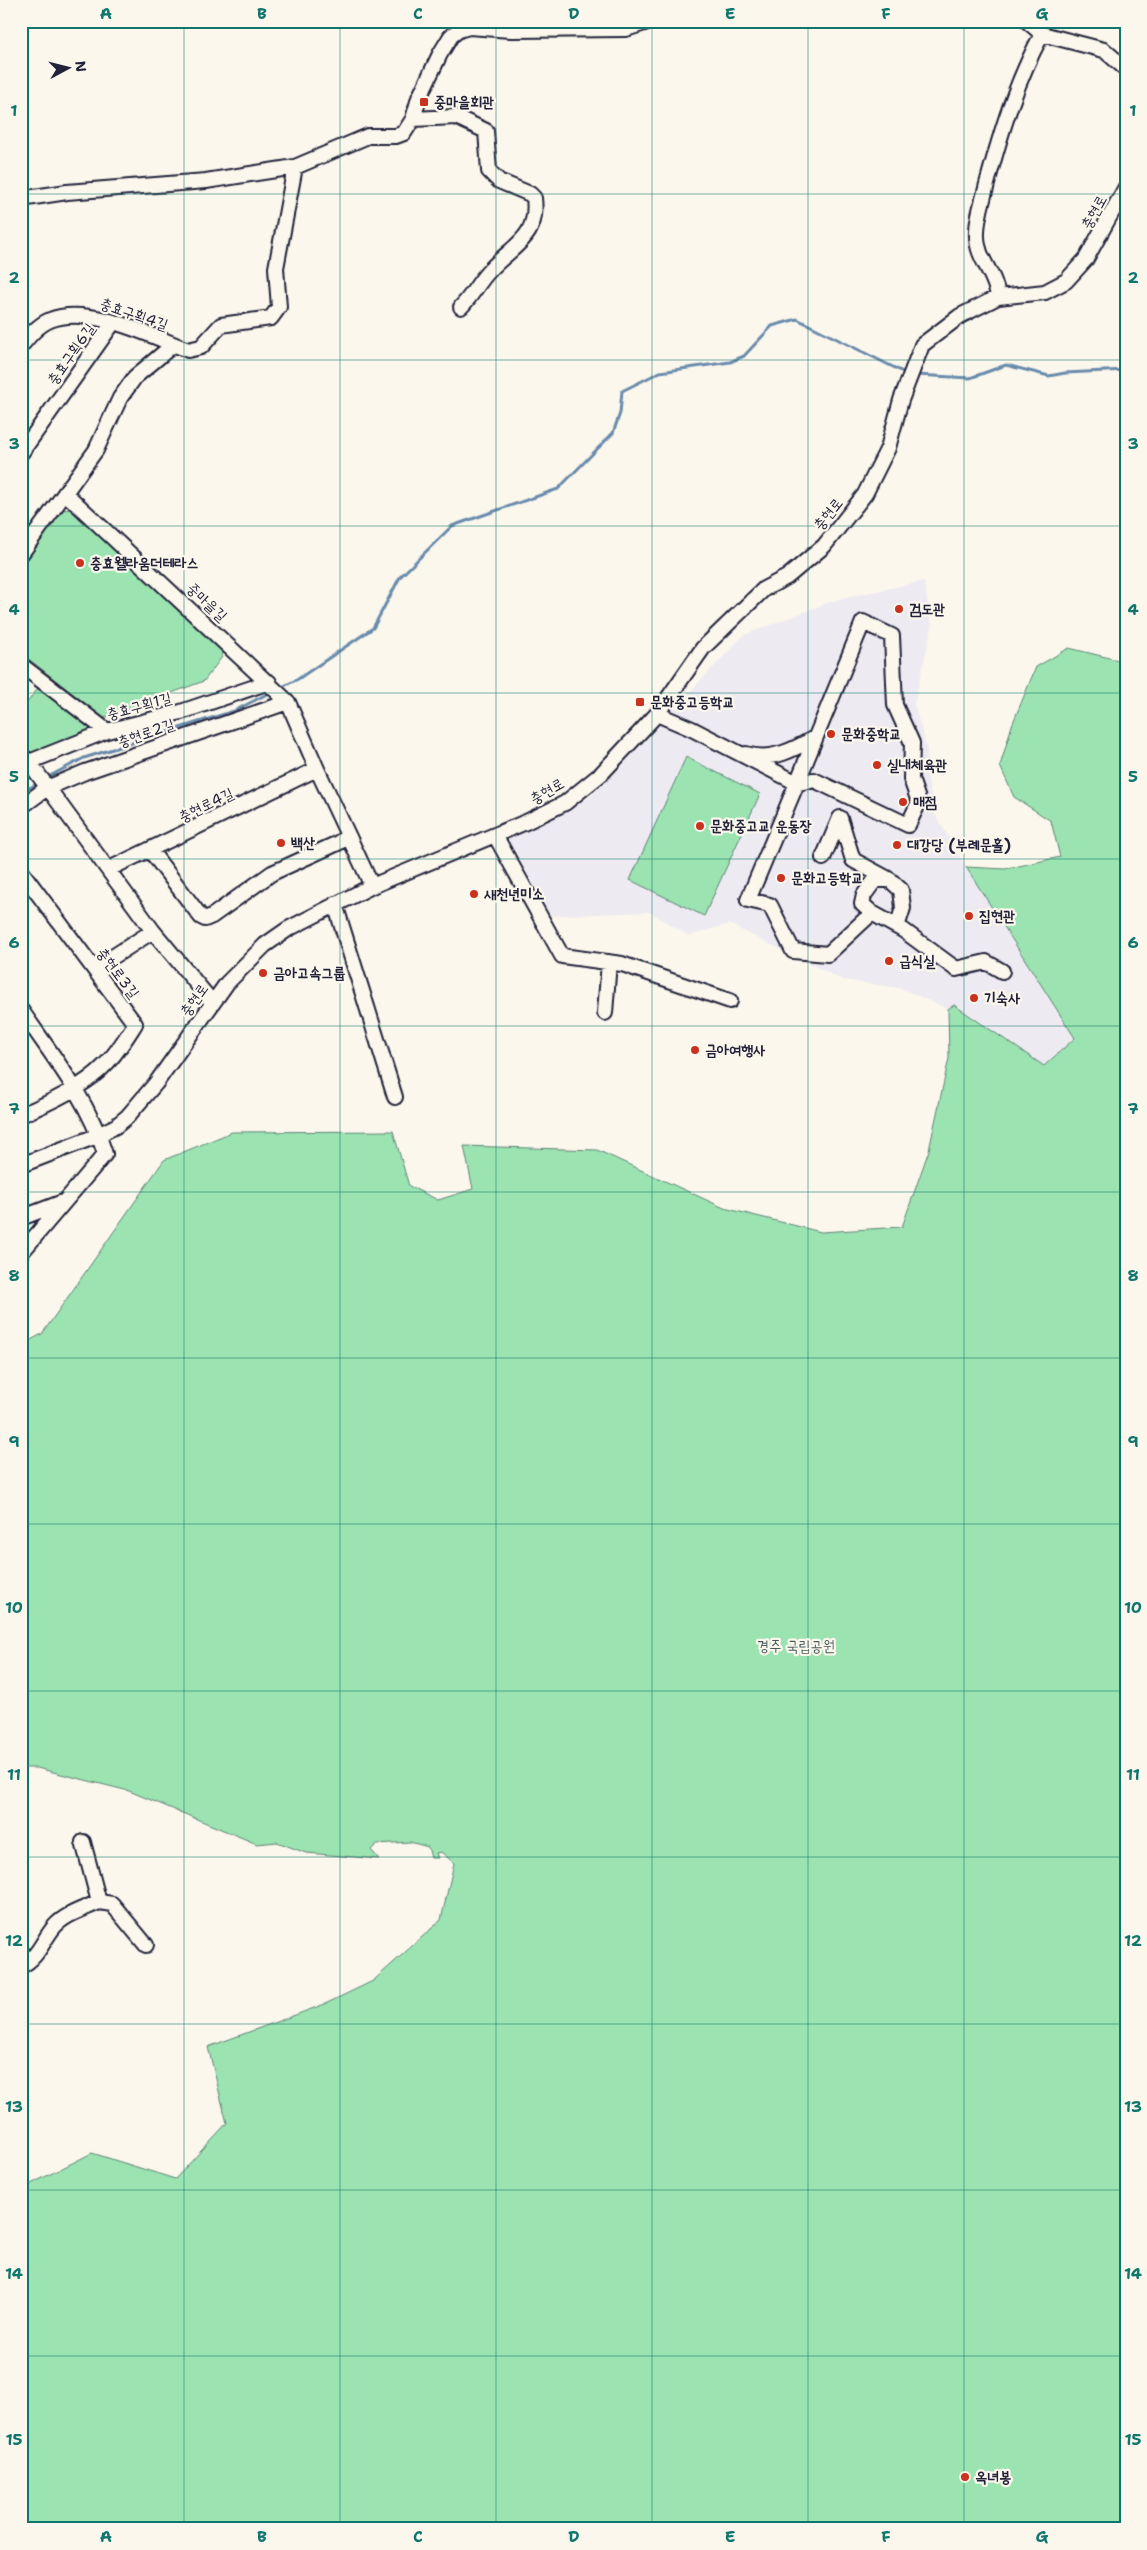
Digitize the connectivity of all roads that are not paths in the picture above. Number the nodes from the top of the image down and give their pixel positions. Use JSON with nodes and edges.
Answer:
{"nodes":[{"id":1,"x":651,"y":21,"type":"edge"},
{"id":2,"x":1027,"y":21,"type":"edge"},
{"id":3,"x":1042,"y":34,"type":"junction"},
{"id":4,"x":1126,"y":69,"type":"edge"},
{"id":5,"x":413,"y":119,"type":"junction"},
{"id":6,"x":295,"y":167,"type":"junction"},
{"id":7,"x":1126,"y":187,"type":"edge"},
{"id":8,"x":21,"y":199,"type":"edge"},
{"id":9,"x":998,"y":297,"type":"junction"},
{"id":10,"x":461,"y":307,"type":"dead end"},
{"id":11,"x":113,"y":323,"type":"junction"},
{"id":12,"x":173,"y":345,"type":"junction"},
{"id":13,"x":21,"y":346,"type":"edge"},
{"id":14,"x":21,"y":453,"type":"edge"},
{"id":15,"x":65,"y":493,"type":"junction"},
{"id":16,"x":21,"y":554,"type":"edge"},
{"id":17,"x":21,"y":665,"type":"edge"},
{"id":18,"x":269,"y":682,"type":"junction"},
{"id":19,"x":288,"y":702,"type":"junction"},
{"id":20,"x":658,"y":714,"type":"junction"},
{"id":21,"x":107,"y":731,"type":"junction"},
{"id":22,"x":816,"y":737,"type":"junction"},
{"id":23,"x":730,"y":749,"type":"junction"},
{"id":24,"x":24,"y":762,"type":"edge"},
{"id":25,"x":317,"y":769,"type":"junction"},
{"id":26,"x":797,"y":783,"type":"junction"},
{"id":27,"x":47,"y":788,"type":"junction"},
{"id":28,"x":21,"y":808,"type":"edge"},
{"id":29,"x":495,"y":835,"type":"junction"},
{"id":30,"x":348,"y":836,"type":"junction"},
{"id":31,"x":150,"y":850,"type":"junction"},
{"id":32,"x":823,"y":858,"type":"dead end"},
{"id":33,"x":109,"y":869,"type":"junction"},
{"id":34,"x":21,"y":871,"type":"edge"},
{"id":35,"x":890,"y":880,"type":"junction"},
{"id":36,"x":372,"y":886,"type":"junction"},
{"id":37,"x":335,"y":904,"type":"junction"},
{"id":38,"x":872,"y":913,"type":"junction"},
{"id":39,"x":897,"y":927,"type":"junction"},
{"id":40,"x":153,"y":931,"type":"junction"},
{"id":41,"x":609,"y":962,"type":"junction"},
{"id":42,"x":94,"y":969,"type":"junction"},
{"id":43,"x":1002,"y":971,"type":"dead end"},
{"id":44,"x":730,"y":1001,"type":"dead end"},
{"id":45,"x":212,"y":1002,"type":"junction"},
{"id":46,"x":21,"y":1010,"type":"edge"},
{"id":47,"x":605,"y":1013,"type":"dead end"},
{"id":48,"x":74,"y":1087,"type":"junction"},
{"id":49,"x":395,"y":1097,"type":"dead end"},
{"id":50,"x":21,"y":1115,"type":"edge"},
{"id":51,"x":99,"y":1135,"type":"junction"},
{"id":52,"x":21,"y":1165,"type":"edge"},
{"id":53,"x":69,"y":1197,"type":"junction"},
{"id":54,"x":21,"y":1218,"type":"edge"},
{"id":55,"x":21,"y":1253,"type":"edge"},
{"id":56,"x":83,"y":1842,"type":"dead end"},
{"id":57,"x":99,"y":1902,"type":"junction"},
{"id":58,"x":146,"y":1945,"type":"dead end"},
{"id":59,"x":21,"y":1966,"type":"edge"}],
"edges":[{"from":1,"to":5,"type":"street"},
{"from":2,"to":3,"type":"street"},
{"from":3,"to":4,"type":"street"},
{"from":3,"to":9,"type":"street"},
{"from":5,"to":6,"type":"street"},
{"from":5,"to":10,"type":"street"},
{"from":6,"to":8,"type":"street"},
{"from":6,"to":12,"type":"street","name":"충효구획4길"},
{"from":7,"to":9,"type":"street","name":"충현로"},
{"from":9,"to":20,"type":"street","name":"충현로"},
{"from":11,"to":12,"type":"street","name":"충효구획4길"},
{"from":11,"to":13,"type":"street","name":"충효구획4길"},
{"from":11,"to":14,"type":"street","name":"충효구획6길"},
{"from":12,"to":15,"type":"street"},
{"from":15,"to":16,"type":"street"},
{"from":15,"to":18,"type":"street","name":"중마을길"},
{"from":17,"to":21,"type":"street"},
{"from":18,"to":19,"type":"street","name":"중마을길"},
{"from":18,"to":21,"type":"street","name":"충효구획1길"},
{"from":19,"to":25,"type":"street","name":"중마을길"},
{"from":19,"to":27,"type":"street","name":"충현로2길"},
{"from":20,"to":23,"type":"street"},
{"from":20,"to":29,"type":"street","name":"충현로"},
{"from":21,"to":24,"type":"street","name":"충효구획1길"},
{"from":22,"to":23,"type":"street"},
{"from":22,"to":26,"type":"street"},
{"from":22,"to":26,"type":"street"},
{"from":23,"to":26,"type":"street"},
{"from":24,"to":27,"type":"street"},
{"from":25,"to":30,"type":"street","name":"중마을길"},
{"from":25,"to":31,"type":"street","name":"충현로4길"},
{"from":26,"to":38,"type":"street"},
{"from":27,"to":28,"type":"street","name":"충현로2길"},
{"from":27,"to":33,"type":"street"},
{"from":29,"to":36,"type":"street","name":"충현로"},
{"from":29,"to":41,"type":"street"},
{"from":30,"to":31,"type":"street"},
{"from":30,"to":36,"type":"street","name":"중마을길"},
{"from":31,"to":33,"type":"street","name":"충현로4길"},
{"from":32,"to":35,"type":"street"},
{"from":33,"to":40,"type":"street"},
{"from":34,"to":42,"type":"street","name":"충현로3길"},
{"from":35,"to":38,"type":"street"},
{"from":35,"to":39,"type":"street"},
{"from":36,"to":37,"type":"street","name":"충현로"},
{"from":37,"to":45,"type":"street","name":"충현로"},
{"from":37,"to":49,"type":"street"},
{"from":38,"to":39,"type":"street"},
{"from":39,"to":43,"type":"street"},
{"from":40,"to":42,"type":"street"},
{"from":40,"to":45,"type":"street"},
{"from":41,"to":44,"type":"street"},
{"from":41,"to":47,"type":"street"},
{"from":42,"to":48,"type":"street","name":"충현로3길"},
{"from":45,"to":51,"type":"street","name":"충현로"},
{"from":46,"to":48,"type":"street"},
{"from":48,"to":50,"type":"street","name":"충현로3길"},
{"from":48,"to":51,"type":"street"},
{"from":51,"to":52,"type":"street","name":"충현로"},
{"from":51,"to":53,"type":"street"},
{"from":53,"to":54,"type":"street"},
{"from":53,"to":55,"type":"street"},
{"from":56,"to":57,"type":"street"},
{"from":57,"to":58,"type":"street"},
{"from":57,"to":59,"type":"street"}]}
